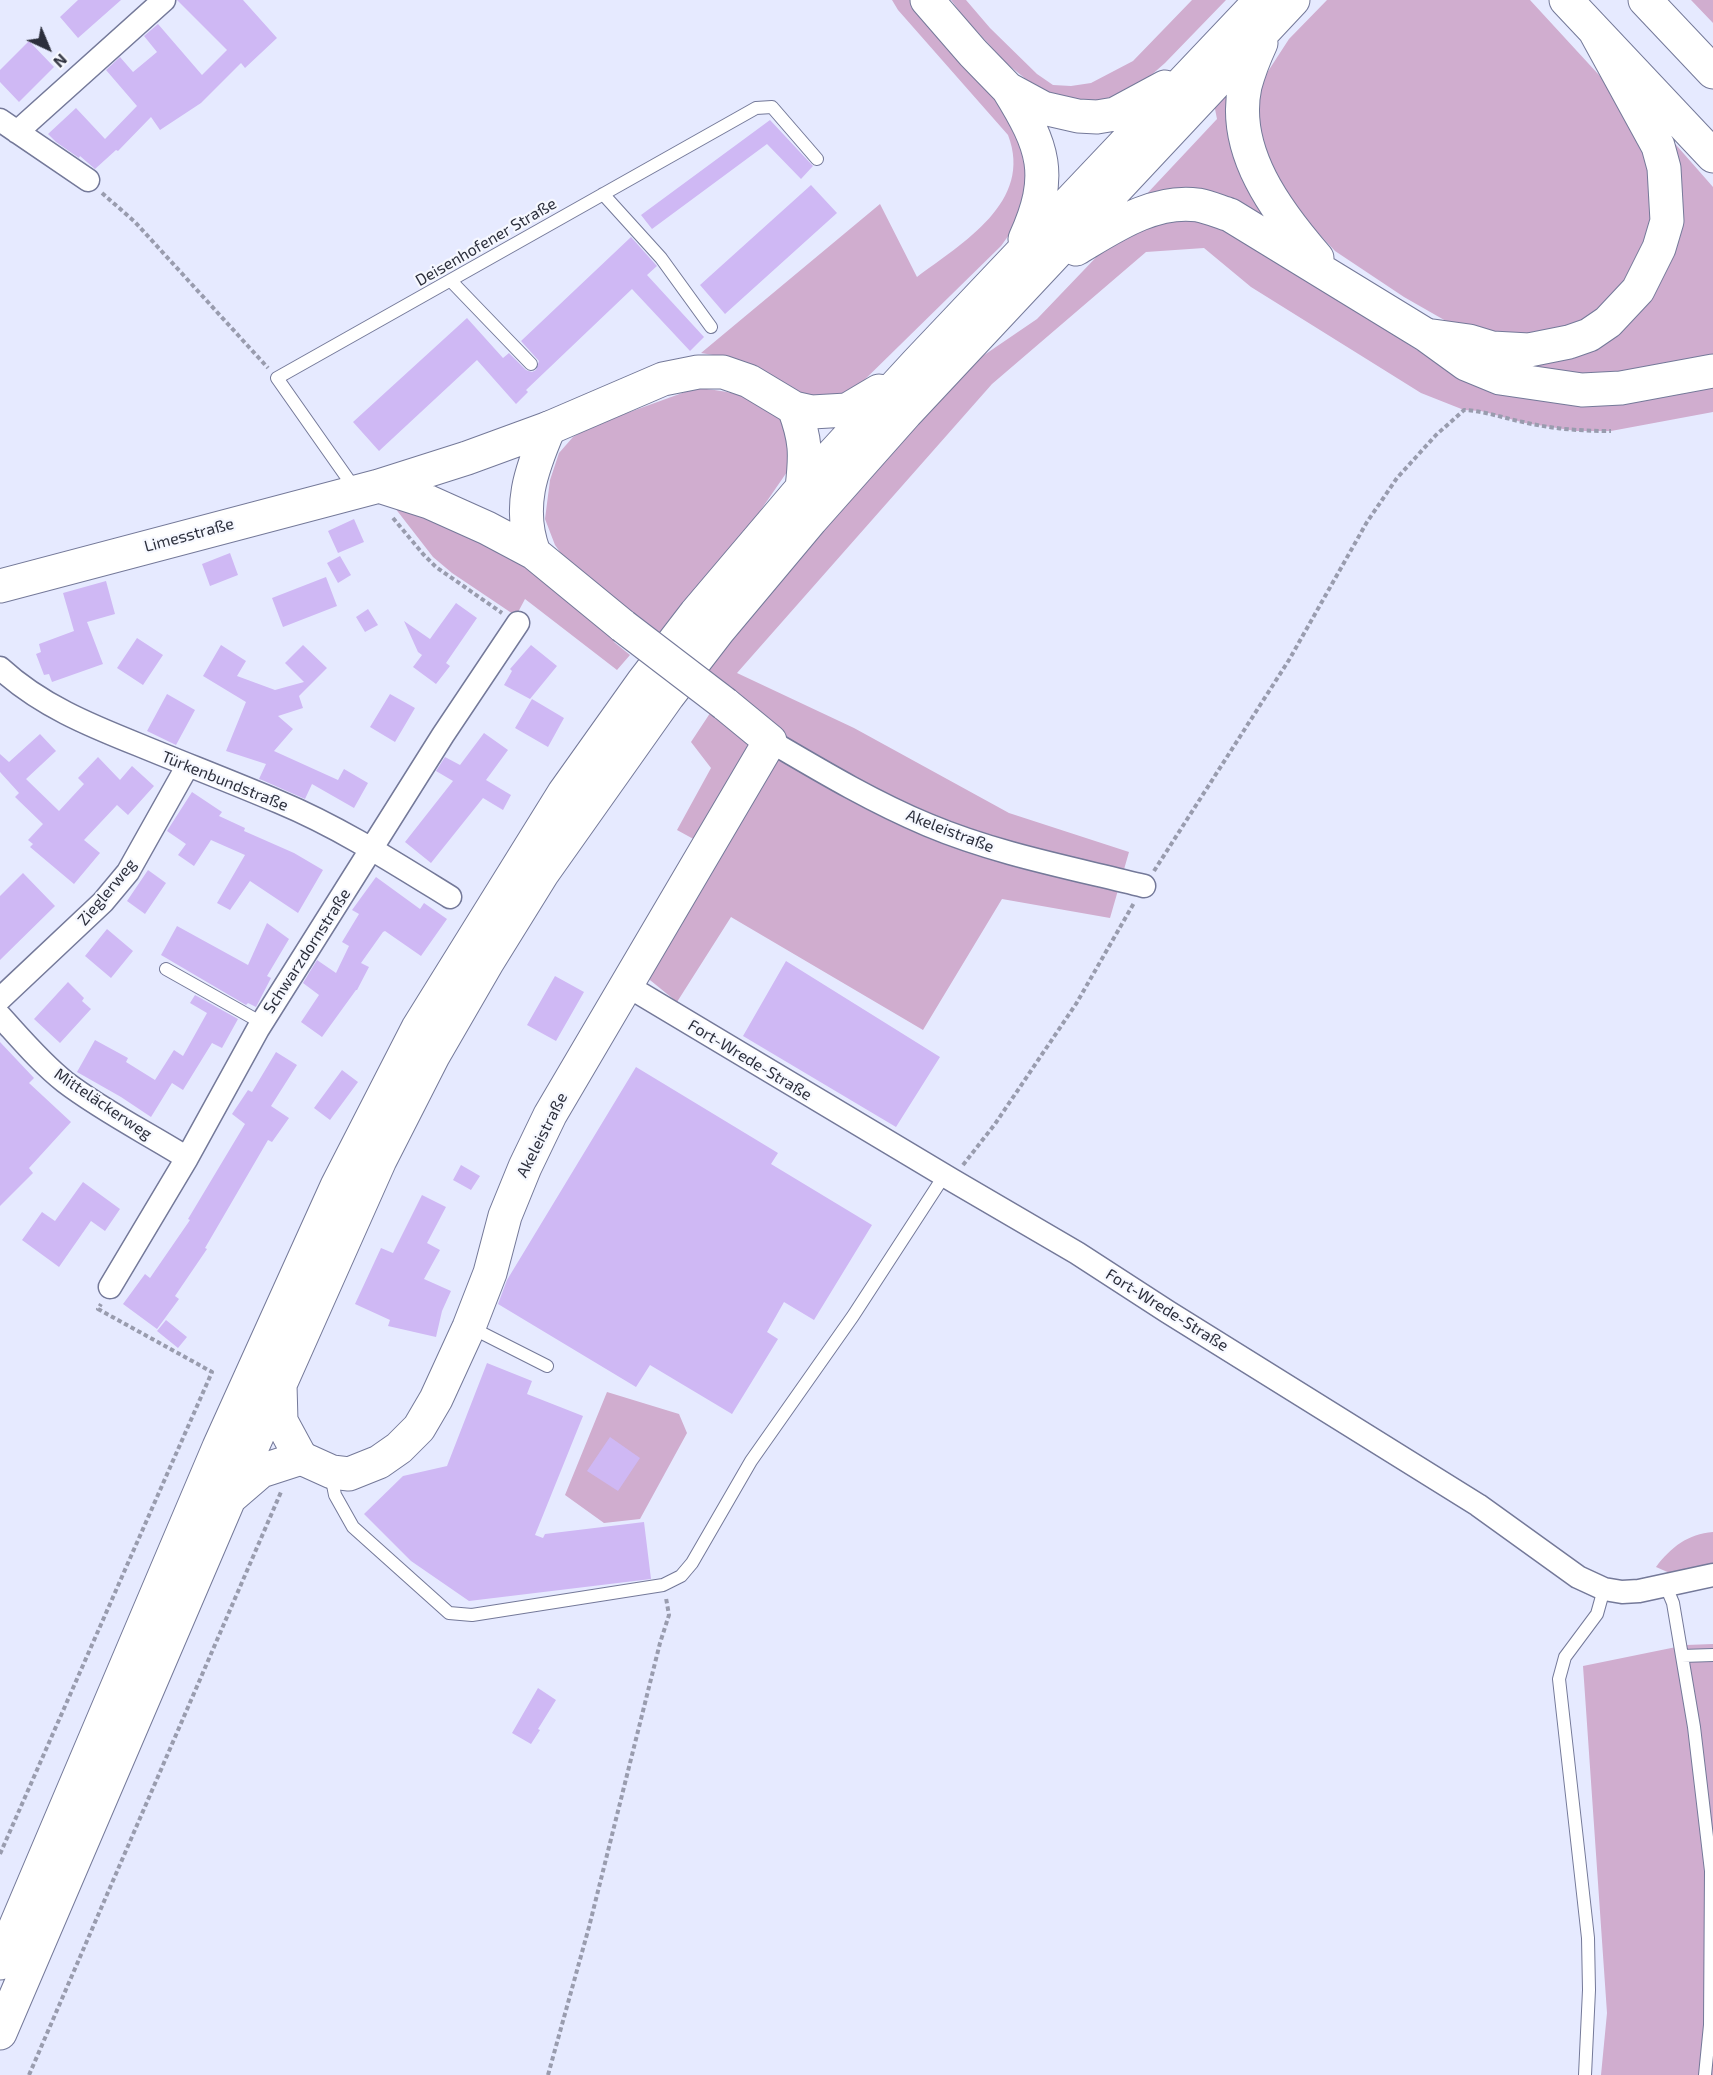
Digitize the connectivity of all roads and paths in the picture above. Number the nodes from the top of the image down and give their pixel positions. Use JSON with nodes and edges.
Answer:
{"nodes":[{"id":1,"x":164,"y":0,"type":"edge"},
{"id":2,"x":927,"y":0,"type":"edge"},
{"id":3,"x":1293,"y":0,"type":"edge"},
{"id":4,"x":1566,"y":0,"type":"edge"},
{"id":5,"x":1576,"y":0,"type":"edge"},
{"id":6,"x":1645,"y":0,"type":"edge"},
{"id":7,"x":1265,"y":12,"type":"edge"},
{"id":8,"x":1595,"y":31,"type":"junction"},
{"id":9,"x":1194,"y":69,"type":"junction"},
{"id":10,"x":1713,"y":72,"type":"edge"},
{"id":11,"x":1008,"y":88,"type":"junction"},
{"id":12,"x":8,"y":126,"type":"edge"},
{"id":13,"x":1713,"y":145,"type":"edge"},
{"id":14,"x":1713,"y":156,"type":"edge"},
{"id":15,"x":817,"y":159,"type":"dead end"},
{"id":16,"x":88,"y":180,"type":"joint"},
{"id":17,"x":603,"y":194,"type":"junction"},
{"id":18,"x":1029,"y":264,"type":"junction"},
{"id":19,"x":1334,"y":277,"type":"junction"},
{"id":20,"x":451,"y":281,"type":"junction"},
{"id":21,"x":711,"y":327,"type":"dead end"},
{"id":22,"x":1426,"y":335,"type":"junction"},
{"id":23,"x":917,"y":363,"type":"junction"},
{"id":24,"x":531,"y":364,"type":"dead end"},
{"id":25,"x":1713,"y":371,"type":"edge"},
{"id":26,"x":277,"y":378,"type":"junction"},
{"id":27,"x":794,"y":408,"type":"junction"},
{"id":28,"x":549,"y":428,"type":"junction"},
{"id":29,"x":1611,"y":430,"type":"dead end"},
{"id":30,"x":367,"y":488,"type":"junction"},
{"id":31,"x":802,"y":488,"type":"junction"},
{"id":32,"x":534,"y":554,"type":"junction"},
{"id":33,"x":0,"y":586,"type":"edge"},
{"id":34,"x":518,"y":623,"type":"joint"},
{"id":35,"x":0,"y":668,"type":"edge"},
{"id":36,"x":770,"y":741,"type":"junction"},
{"id":37,"x":188,"y":765,"type":"junction"},
{"id":38,"x":373,"y":849,"type":"junction"},
{"id":39,"x":1144,"y":886,"type":"junction"},
{"id":40,"x":450,"y":897,"type":"dead end"},
{"id":41,"x":166,"y":969,"type":"dead end"},
{"id":42,"x":626,"y":986,"type":"junction"},
{"id":43,"x":0,"y":999,"type":"edge"},
{"id":44,"x":262,"y":1023,"type":"junction"},
{"id":45,"x":4,"y":1028,"type":"edge"},
{"id":46,"x":187,"y":1158,"type":"junction"},
{"id":47,"x":948,"y":1178,"type":"junction"},
{"id":48,"x":110,"y":1287,"type":"joint"},
{"id":49,"x":469,"y":1327,"type":"junction"},
{"id":50,"x":547,"y":1366,"type":"dead end"},
{"id":51,"x":280,"y":1382,"type":"junction"},
{"id":52,"x":293,"y":1470,"type":"junction"},
{"id":53,"x":332,"y":1472,"type":"junction"},
{"id":54,"x":229,"y":1499,"type":"junction"},
{"id":55,"x":1713,"y":1575,"type":"edge"},
{"id":56,"x":1665,"y":1584,"type":"junction"},
{"id":57,"x":663,"y":1585,"type":"junction"},
{"id":58,"x":1604,"y":1589,"type":"junction"},
{"id":59,"x":1713,"y":1655,"type":"edge"},
{"id":60,"x":1682,"y":1656,"type":"junction"},
{"id":61,"x":0,"y":1854,"type":"edge"},
{"id":62,"x":0,"y":1964,"type":"edge"},
{"id":63,"x":1711,"y":2026,"type":"edge"},
{"id":64,"x":0,"y":2033,"type":"edge"},
{"id":65,"x":29,"y":2075,"type":"edge"},
{"id":66,"x":548,"y":2075,"type":"edge"},
{"id":67,"x":1585,"y":2075,"type":"edge"},
{"id":68,"x":1705,"y":2075,"type":"edge"}],
"edges":[{"from":1,"to":12,"type":"street"},
{"from":2,"to":11,"type":"main road"},
{"from":3,"to":7,"type":"main road"},
{"from":4,"to":8,"type":"main road"},
{"from":5,"to":13,"type":"main road"},
{"from":6,"to":10,"type":"main road"},
{"from":7,"to":9,"type":"main road"},
{"from":7,"to":18,"type":"main road"},
{"from":7,"to":19,"type":"main road"},
{"from":8,"to":14,"type":"main road"},
{"from":8,"to":22,"type":"main road"},
{"from":9,"to":11,"type":"main road"},
{"from":9,"to":18,"type":"main road"},
{"from":11,"to":18,"type":"main road"},
{"from":12,"to":16,"type":"street"},
{"from":15,"to":17,"type":"lane","name":"Deisenhofener Straße"},
{"from":16,"to":26,"type":"path"},
{"from":17,"to":20,"type":"lane","name":"Deisenhofener Straße"},
{"from":17,"to":21,"type":"lane"},
{"from":18,"to":19,"type":"main road"},
{"from":18,"to":23,"type":"main road"},
{"from":18,"to":51,"type":"main road"},
{"from":19,"to":22,"type":"main road"},
{"from":20,"to":24,"type":"lane"},
{"from":20,"to":26,"type":"lane","name":"Deisenhofener Straße"},
{"from":22,"to":25,"type":"main road"},
{"from":23,"to":27,"type":"main road"},
{"from":23,"to":31,"type":"main road"},
{"from":26,"to":30,"type":"lane"},
{"from":27,"to":28,"type":"main road","name":"Limesstraße"},
{"from":27,"to":31,"type":"main road"},
{"from":28,"to":30,"type":"main road","name":"Limesstraße"},
{"from":28,"to":32,"type":"main road"},
{"from":29,"to":39,"type":"path"},
{"from":30,"to":32,"type":"main road"},
{"from":30,"to":33,"type":"main road","name":"Limesstraße"},
{"from":30,"to":34,"type":"path"},
{"from":31,"to":62,"type":"main road"},
{"from":32,"to":36,"type":"main road","name":"Akeleistraße","bridge":true},
{"from":34,"to":38,"type":"street","name":"Schwarzdornstraße"},
{"from":35,"to":37,"type":"street","name":"Türkenbundstraße"},
{"from":36,"to":39,"type":"street","name":"Akeleistraße"},
{"from":36,"to":42,"type":"main road","name":"Akeleistraße"},
{"from":37,"to":38,"type":"street","name":"Türkenbundstraße"},
{"from":37,"to":43,"type":"street","name":"Zieglerweg"},
{"from":38,"to":40,"type":"street","name":"Türkenbundstraße"},
{"from":38,"to":44,"type":"street","name":"Schwarzdornstraße"},
{"from":39,"to":47,"type":"path"},
{"from":41,"to":44,"type":"lane"},
{"from":42,"to":47,"type":"street","name":"Fort-Wrede-Straße"},
{"from":42,"to":49,"type":"main road","name":"Akeleistraße"},
{"from":44,"to":46,"type":"street","name":"Schwarzdornstraße"},
{"from":45,"to":46,"type":"street","name":"Mitteläckerweg"},
{"from":46,"to":48,"type":"street","name":"Schwarzdornstraße"},
{"from":47,"to":57,"type":"lane"},
{"from":47,"to":58,"type":"street","name":"Fort-Wrede-Straße"},
{"from":48,"to":61,"type":"path"},
{"from":49,"to":50,"type":"lane"},
{"from":49,"to":53,"type":"main road","name":"Akeleistraße"},
{"from":51,"to":52,"type":"main road"},
{"from":51,"to":54,"type":"main road"},
{"from":52,"to":53,"type":"main road"},
{"from":52,"to":54,"type":"main road"},
{"from":52,"to":65,"type":"path"},
{"from":53,"to":57,"type":"lane"},
{"from":54,"to":64,"type":"main road"},
{"from":55,"to":56,"type":"street","name":"Fort-Wrede-Straße"},
{"from":56,"to":58,"type":"street","name":"Fort-Wrede-Straße"},
{"from":56,"to":60,"type":"lane"},
{"from":57,"to":66,"type":"path"},
{"from":58,"to":67,"type":"lane"},
{"from":59,"to":60,"type":"lane"},
{"from":60,"to":63,"type":"lane"},
{"from":63,"to":68,"type":"lane"}]}
